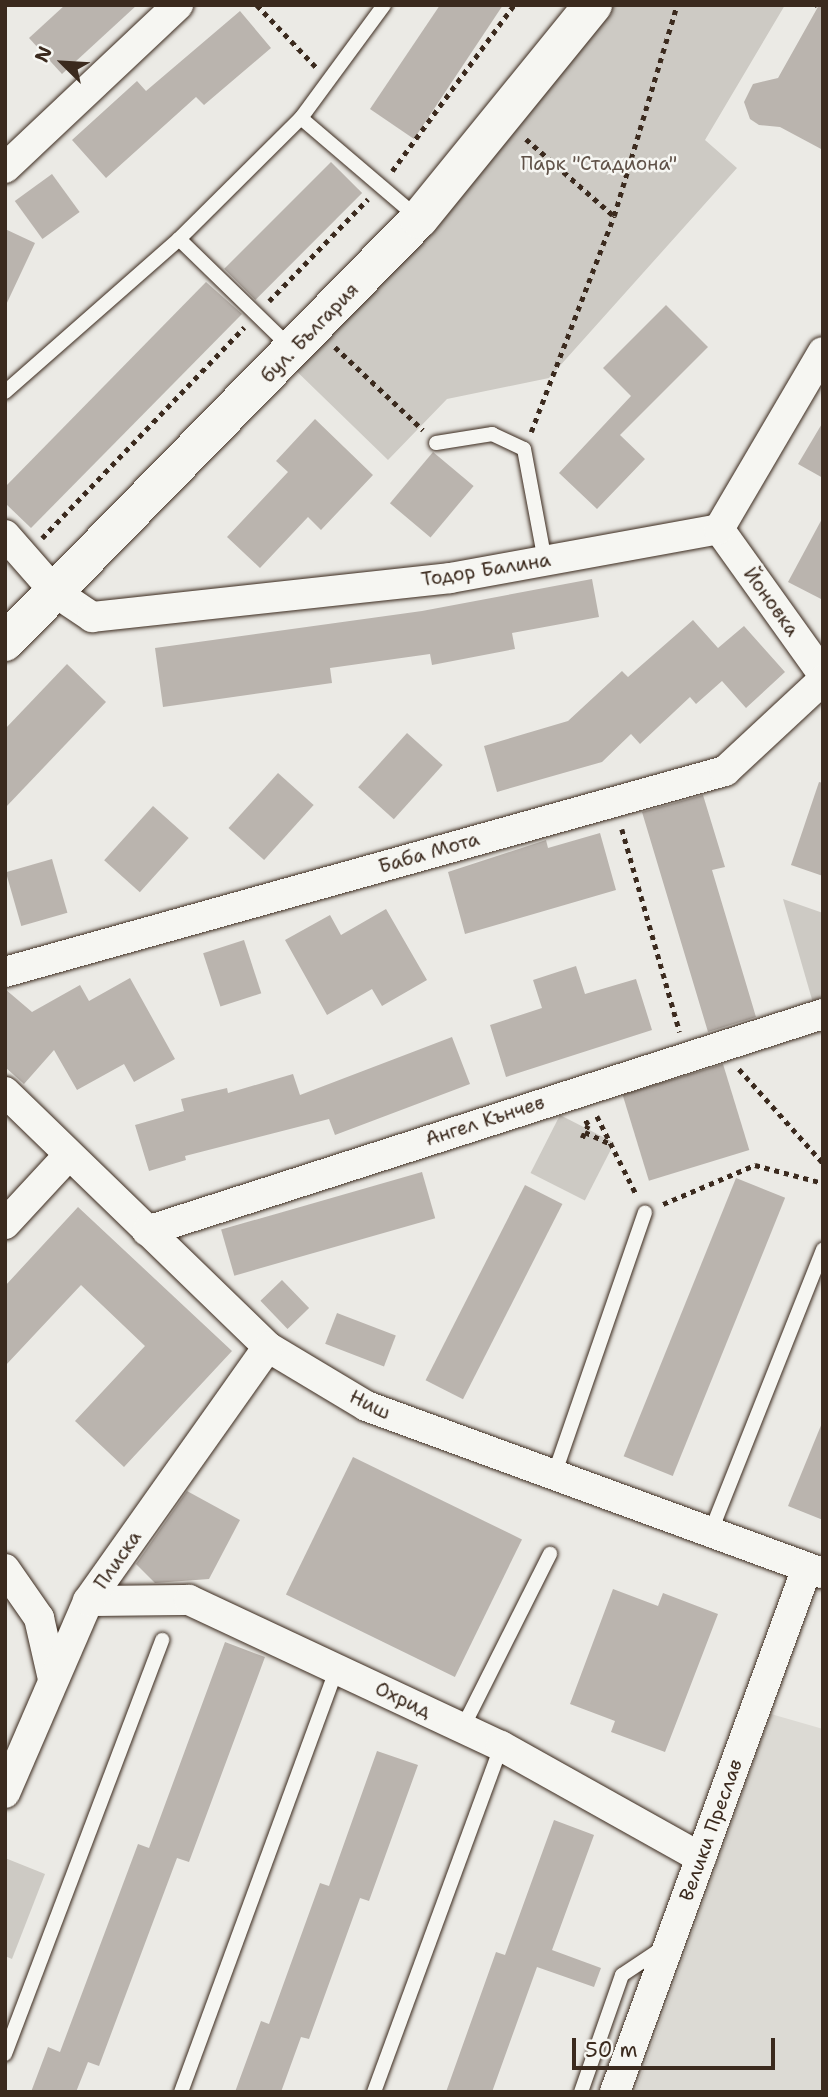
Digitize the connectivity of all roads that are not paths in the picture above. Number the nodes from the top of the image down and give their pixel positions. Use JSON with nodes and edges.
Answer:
{"nodes":[{"id":1,"x":178,"y":5,"type":"edge"},
{"id":2,"x":384,"y":5,"type":"edge"},
{"id":3,"x":593,"y":5,"type":"edge"},
{"id":4,"x":301,"y":118,"type":"junction"},
{"id":5,"x":5,"y":168,"type":"edge"},
{"id":6,"x":419,"y":219,"type":"junction"},
{"id":7,"x":179,"y":239,"type":"junction"},
{"id":8,"x":304,"y":339,"type":"junction"},
{"id":9,"x":823,"y":352,"type":"edge"},
{"id":10,"x":5,"y":392,"type":"edge"},
{"id":11,"x":436,"y":443,"type":"road end"},
{"id":12,"x":719,"y":529,"type":"junction"},
{"id":13,"x":5,"y":535,"type":"edge"},
{"id":14,"x":545,"y":561,"type":"junction"},
{"id":15,"x":55,"y":592,"type":"junction"},
{"id":16,"x":5,"y":642,"type":"edge"},
{"id":17,"x":822,"y":671,"type":"edge"},
{"id":18,"x":5,"y":972,"type":"edge"},
{"id":19,"x":823,"y":1014,"type":"edge"},
{"id":20,"x":5,"y":1092,"type":"edge"},
{"id":21,"x":69,"y":1154,"type":"junction"},
{"id":22,"x":645,"y":1212,"type":"road end"},
{"id":23,"x":5,"y":1224,"type":"edge"},
{"id":24,"x":147,"y":1231,"type":"junction"},
{"id":25,"x":823,"y":1249,"type":"edge"},
{"id":26,"x":268,"y":1347,"type":"junction"},
{"id":27,"x":552,"y":1478,"type":"junction"},
{"id":28,"x":711,"y":1531,"type":"junction"},
{"id":29,"x":550,"y":1554,"type":"dead end"},
{"id":30,"x":5,"y":1569,"type":"edge"},
{"id":31,"x":815,"y":1571,"type":"edge"},
{"id":32,"x":88,"y":1601,"type":"junction"},
{"id":33,"x":162,"y":1640,"type":"dead end"},
{"id":34,"x":337,"y":1669,"type":"junction"},
{"id":35,"x":53,"y":1679,"type":"junction"},
{"id":36,"x":463,"y":1727,"type":"junction"},
{"id":37,"x":501,"y":1746,"type":"junction"},
{"id":38,"x":5,"y":1793,"type":"edge"},
{"id":39,"x":701,"y":1857,"type":"junction"},
{"id":40,"x":669,"y":1944,"type":"junction"},
{"id":41,"x":5,"y":2054,"type":"edge"},
{"id":42,"x":181,"y":2092,"type":"edge"},
{"id":43,"x":374,"y":2092,"type":"edge"},
{"id":44,"x":581,"y":2092,"type":"edge"},
{"id":45,"x":615,"y":2092,"type":"edge"}],
"edges":[{"from":1,"to":5,"type":"street"},
{"from":2,"to":4,"type":"lane"},
{"from":3,"to":6,"type":"main road","name":"бул. България"},
{"from":4,"to":6,"type":"lane"},
{"from":4,"to":7,"type":"lane"},
{"from":6,"to":8,"type":"main road","name":"бул. България"},
{"from":7,"to":8,"type":"lane"},
{"from":7,"to":10,"type":"lane"},
{"from":8,"to":15,"type":"main road","name":"бул. България"},
{"from":9,"to":12,"type":"street"},
{"from":11,"to":14,"type":"lane"},
{"from":12,"to":14,"type":"street","name":"Тодор Балина"},
{"from":12,"to":17,"type":"street","name":"Йоновка"},
{"from":13,"to":15,"type":"street","name":"Тодор Балина"},
{"from":14,"to":15,"type":"street","name":"Тодор Балина"},
{"from":15,"to":16,"type":"main road","name":"бул. България"},
{"from":17,"to":18,"type":"street","name":"Баба Мота"},
{"from":19,"to":24,"type":"street","name":"Ангел Кънчев"},
{"from":20,"to":21,"type":"street","name":"Ниш"},
{"from":21,"to":23,"type":"street"},
{"from":21,"to":24,"type":"street","name":"Ниш"},
{"from":22,"to":27,"type":"lane"},
{"from":24,"to":26,"type":"street","name":"Ниш"},
{"from":25,"to":28,"type":"lane"},
{"from":26,"to":27,"type":"street","name":"Ниш"},
{"from":26,"to":32,"type":"street","name":"Плиска"},
{"from":27,"to":28,"type":"street","name":"Ниш"},
{"from":28,"to":31,"type":"street","name":"Ниш"},
{"from":29,"to":36,"type":"lane"},
{"from":30,"to":35,"type":"street"},
{"from":31,"to":39,"type":"street","name":"Велики Преслав"},
{"from":32,"to":34,"type":"street","name":"Охрид"},
{"from":32,"to":35,"type":"street","name":"Плиска"},
{"from":33,"to":41,"type":"lane"},
{"from":34,"to":36,"type":"street","name":"Охрид"},
{"from":34,"to":42,"type":"lane"},
{"from":35,"to":38,"type":"street","name":"Плиска"},
{"from":36,"to":37,"type":"street","name":"Охрид"},
{"from":37,"to":39,"type":"street","name":"Охрид"},
{"from":37,"to":43,"type":"lane"},
{"from":39,"to":40,"type":"street","name":"Велики Преслав"},
{"from":40,"to":44,"type":"lane"},
{"from":40,"to":45,"type":"street","name":"Велики Преслав"}]}
